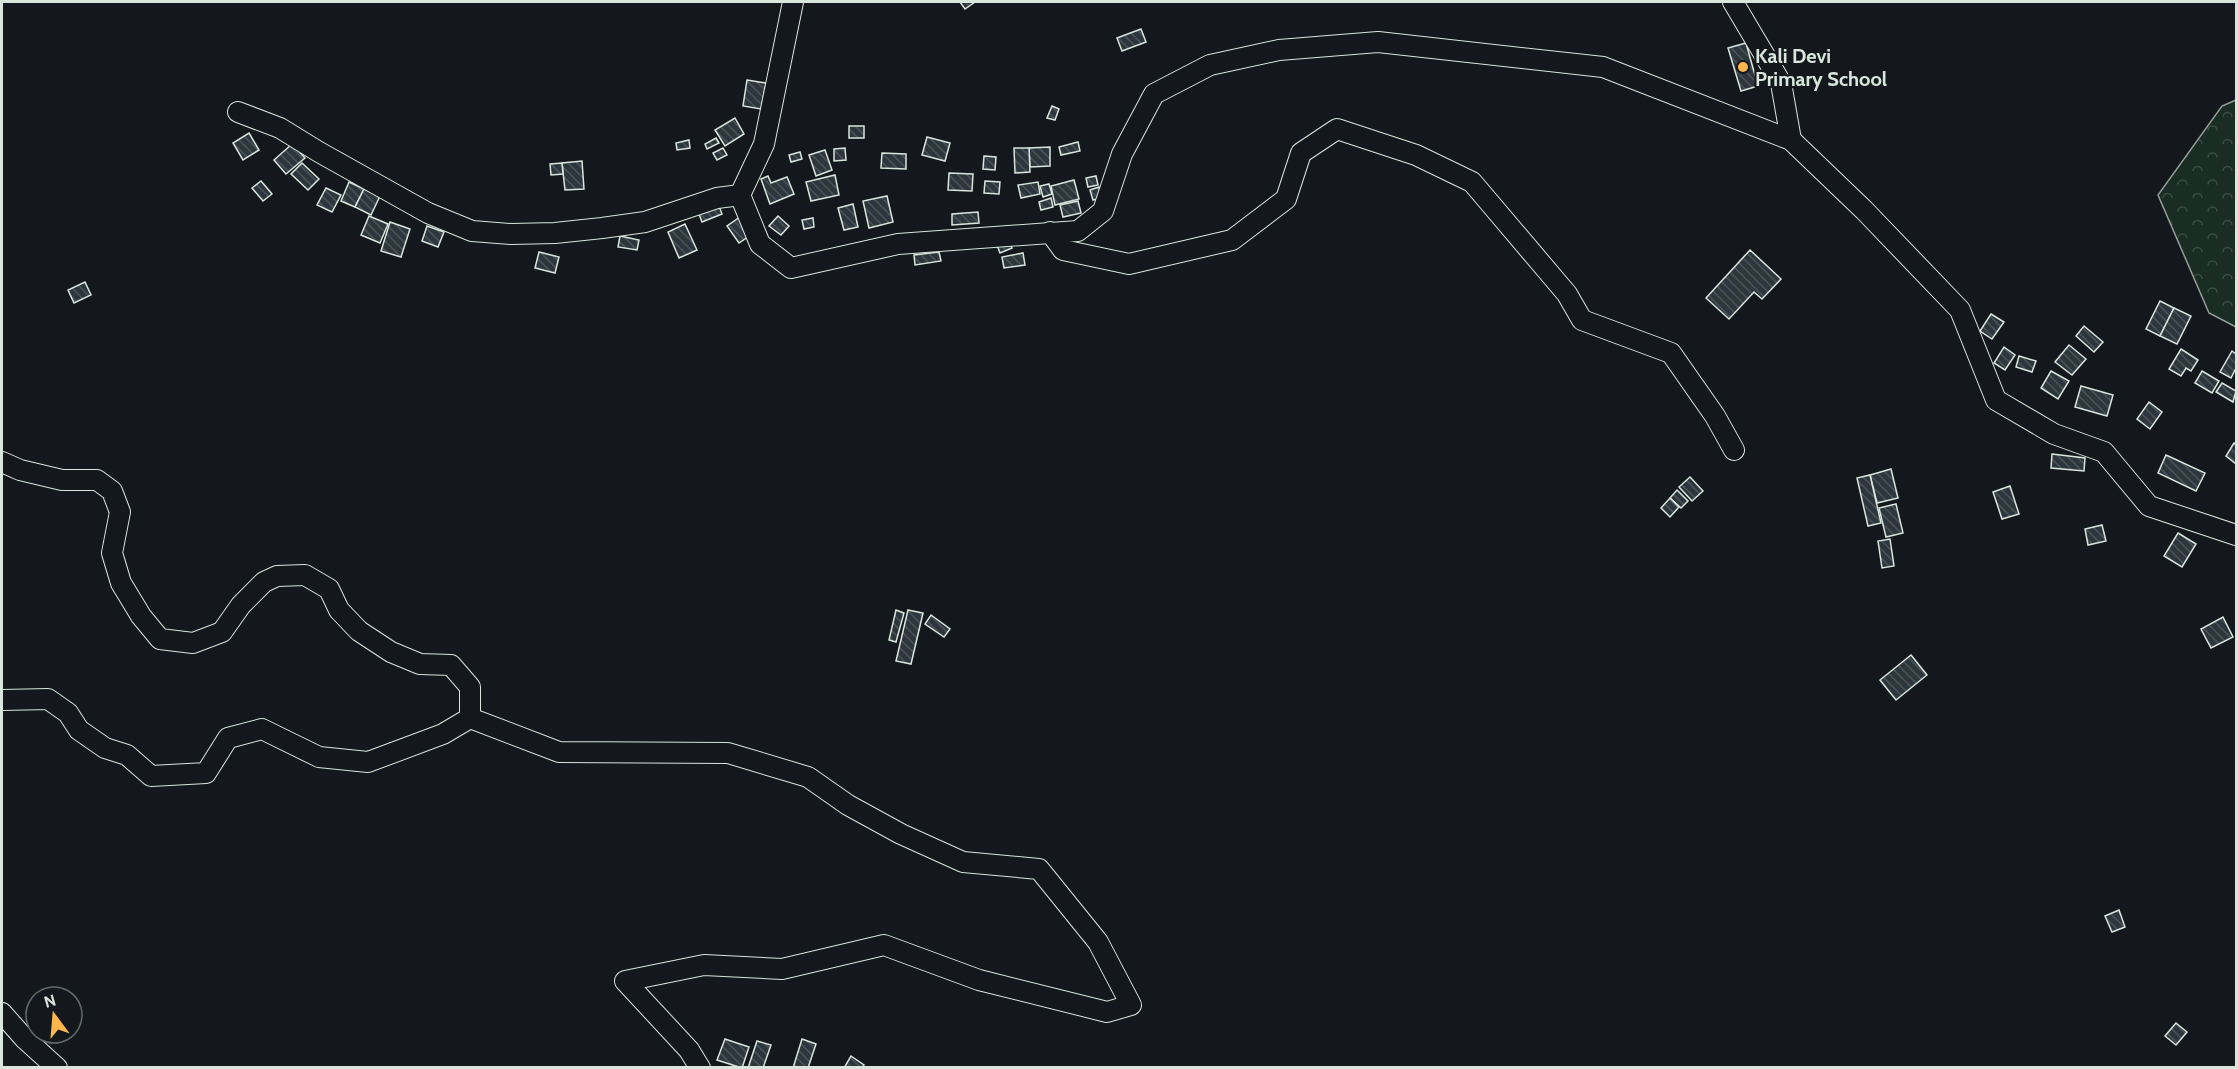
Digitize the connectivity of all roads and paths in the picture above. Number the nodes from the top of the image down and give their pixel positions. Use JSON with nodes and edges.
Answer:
{"nodes":[{"id":1,"x":794,"y":2,"type":"edge"},
{"id":2,"x":1733,"y":2,"type":"edge"},
{"id":3,"x":238,"y":112,"type":"dead end"},
{"id":4,"x":1791,"y":140,"type":"junction"},
{"id":5,"x":740,"y":195,"type":"junction"},
{"id":6,"x":1050,"y":232,"type":"junction"},
{"id":7,"x":1734,"y":450,"type":"dead end"},
{"id":8,"x":2,"y":462,"type":"edge"},
{"id":9,"x":2236,"y":535,"type":"edge"},
{"id":10,"x":2,"y":700,"type":"edge"},
{"id":11,"x":470,"y":718,"type":"junction"},
{"id":12,"x":2,"y":1013,"type":"edge"},
{"id":13,"x":57,"y":1068,"type":"edge"},
{"id":14,"x":700,"y":1068,"type":"edge"}],
"edges":[{"from":1,"to":5,"type":"street"},
{"from":2,"to":4,"type":"street"},
{"from":3,"to":5,"type":"street"},
{"from":4,"to":6,"type":"street"},
{"from":4,"to":9,"type":"street"},
{"from":5,"to":6,"type":"street"},
{"from":6,"to":7,"type":"street"},
{"from":8,"to":11,"type":"street"},
{"from":10,"to":11,"type":"street"},
{"from":11,"to":14,"type":"street"},
{"from":12,"to":13,"type":"street"}]}
